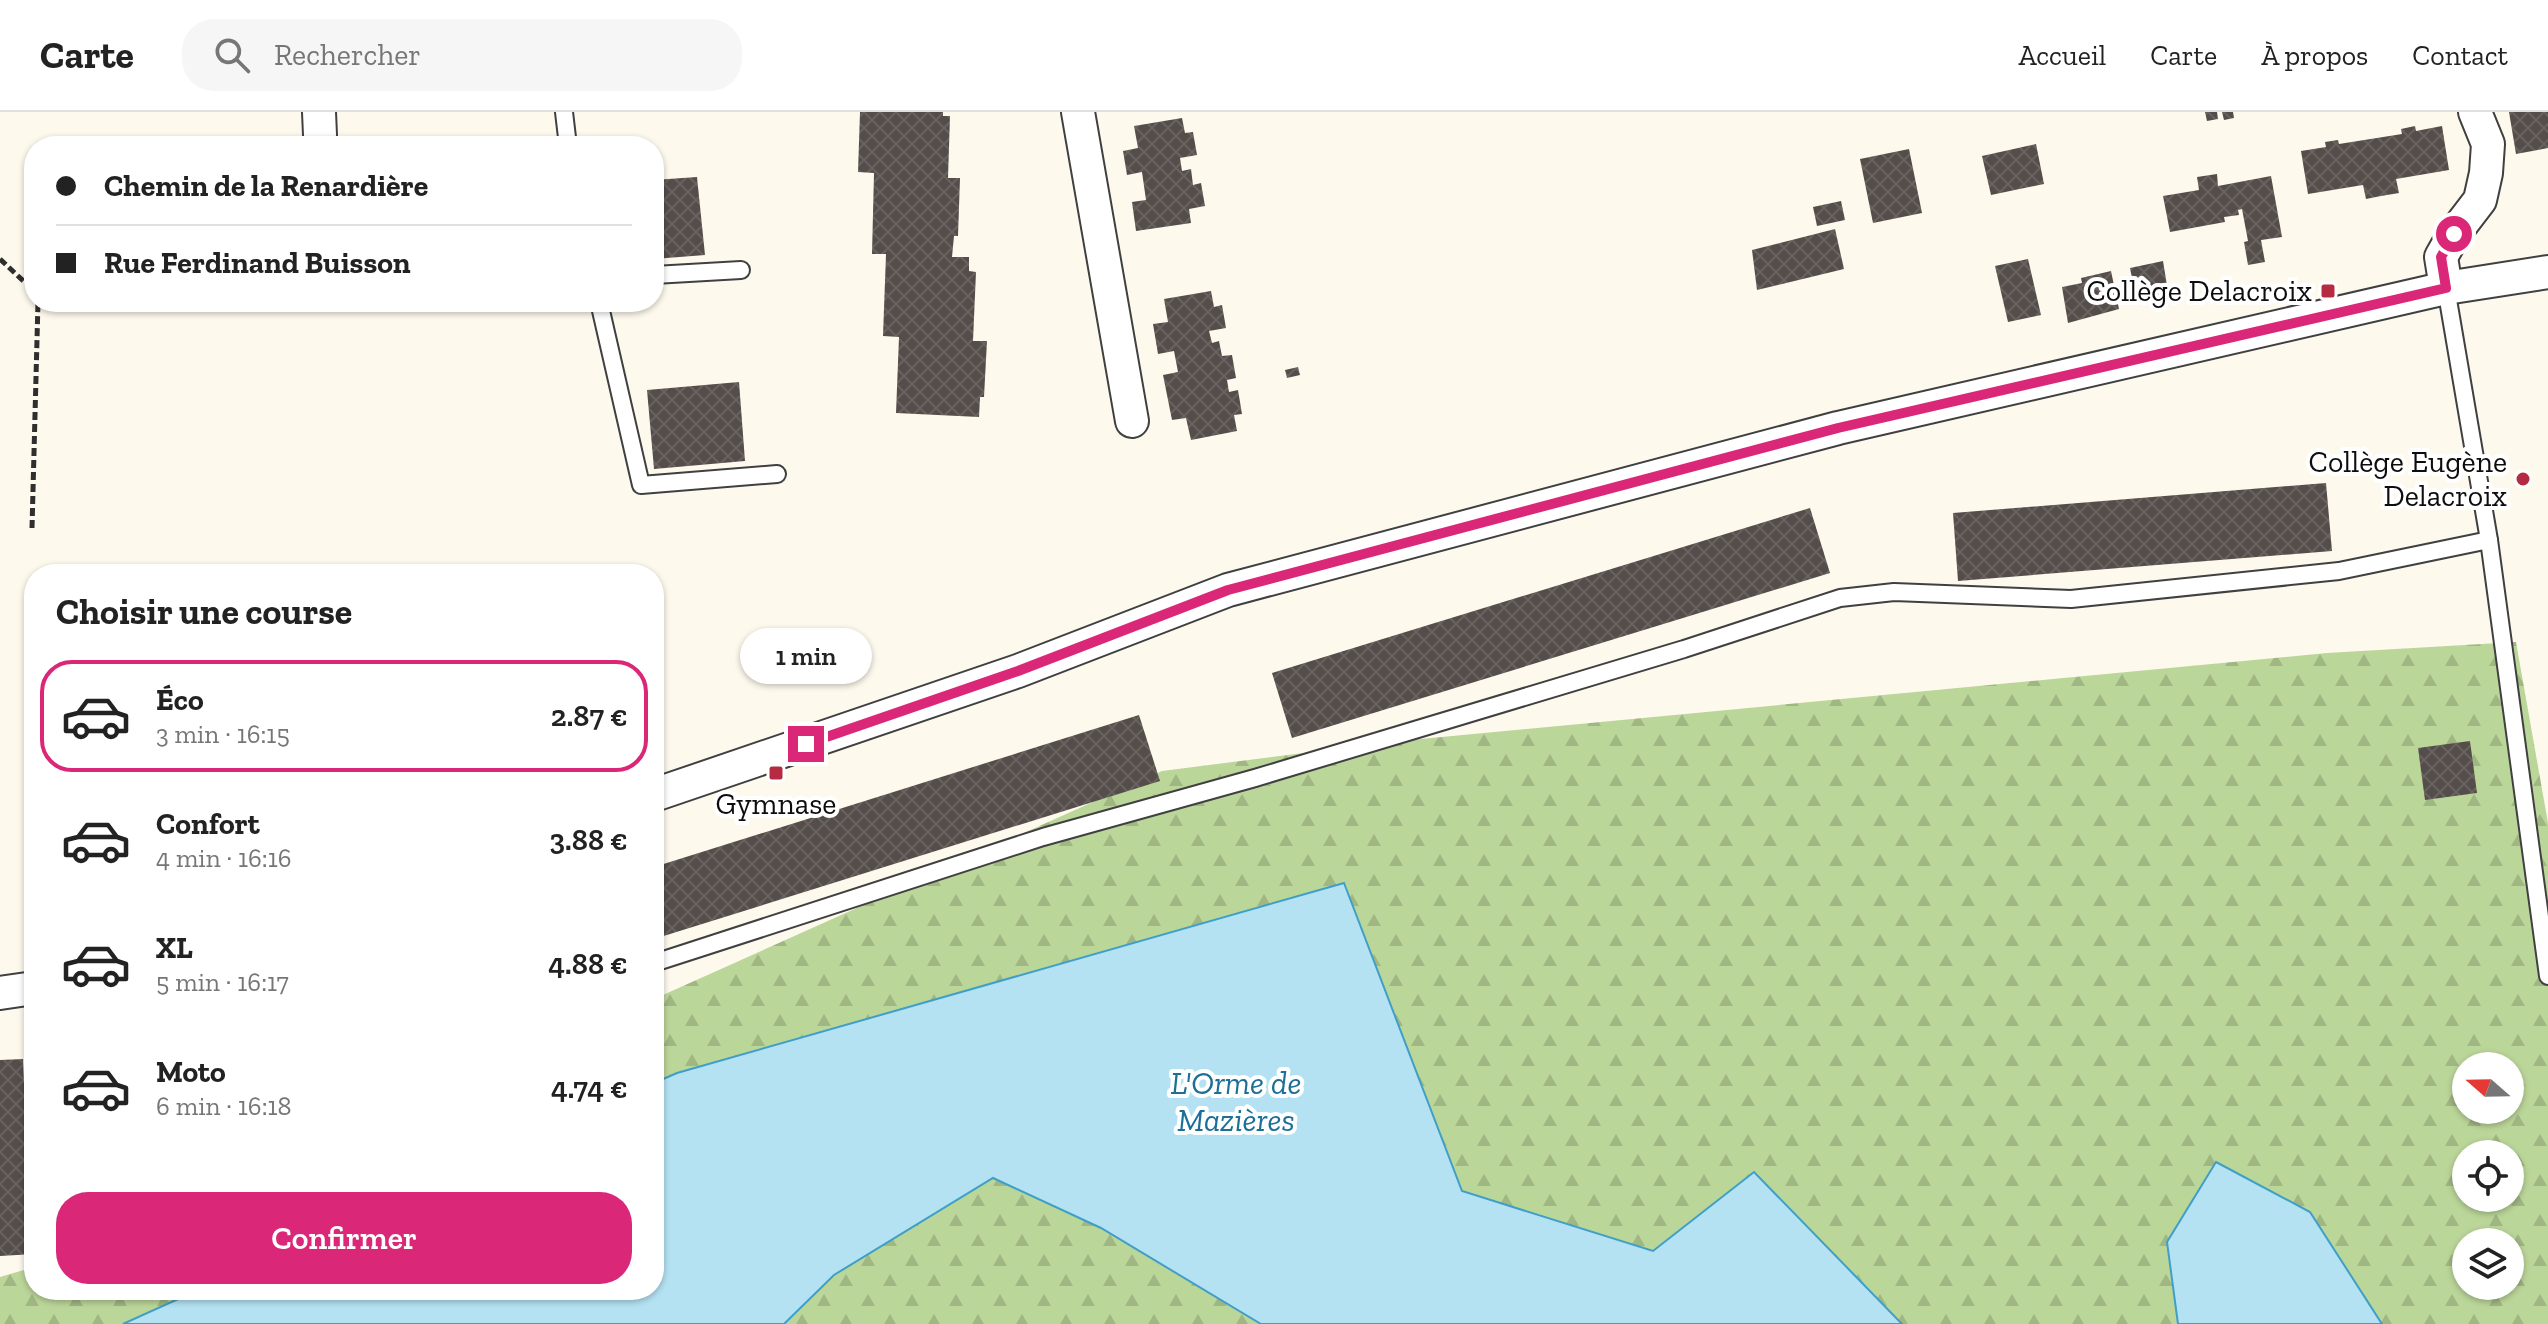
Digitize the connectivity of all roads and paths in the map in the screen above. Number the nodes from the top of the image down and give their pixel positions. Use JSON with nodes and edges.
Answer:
{"nodes":[{"id":1,"x":564,"y":112,"type":"edge"},
{"id":2,"x":1078,"y":112,"type":"edge"},
{"id":3,"x":2475,"y":112,"type":"edge"},
{"id":4,"x":567,"y":136,"type":"edge"},
{"id":5,"x":0,"y":259,"type":"edge"},
{"id":6,"x":741,"y":270,"type":"dead end"},
{"id":7,"x":2548,"y":272,"type":"edge"},
{"id":8,"x":664,"y":274,"type":"edge"},
{"id":9,"x":24,"y":282,"type":"edge"},
{"id":10,"x":2446,"y":288,"type":"junction"},
{"id":11,"x":38,"y":312,"type":"edge"},
{"id":12,"x":601,"y":312,"type":"edge"},
{"id":13,"x":1132,"y":421,"type":"dead end"},
{"id":14,"x":777,"y":474,"type":"dead end"},
{"id":15,"x":32,"y":528,"type":"dead end"},
{"id":16,"x":2489,"y":540,"type":"junction"},
{"id":17,"x":664,"y":792,"type":"edge"},
{"id":18,"x":664,"y":960,"type":"edge"},
{"id":19,"x":2548,"y":976,"type":"edge"},
{"id":20,"x":24,"y":989,"type":"edge"},
{"id":21,"x":0,"y":993,"type":"edge"}],
"edges":[{"from":1,"to":4,"type":"lane"},
{"from":2,"to":13,"type":"street"},
{"from":3,"to":10,"type":"street"},
{"from":5,"to":9,"type":"path"},
{"from":6,"to":8,"type":"lane"},
{"from":7,"to":10,"type":"street"},
{"from":10,"to":16,"type":"lane"},
{"from":10,"to":17,"type":"street"},
{"from":11,"to":15,"type":"path"},
{"from":12,"to":14,"type":"lane"},
{"from":16,"to":18,"type":"lane"},
{"from":16,"to":19,"type":"lane"},
{"from":20,"to":21,"type":"street"}]}
